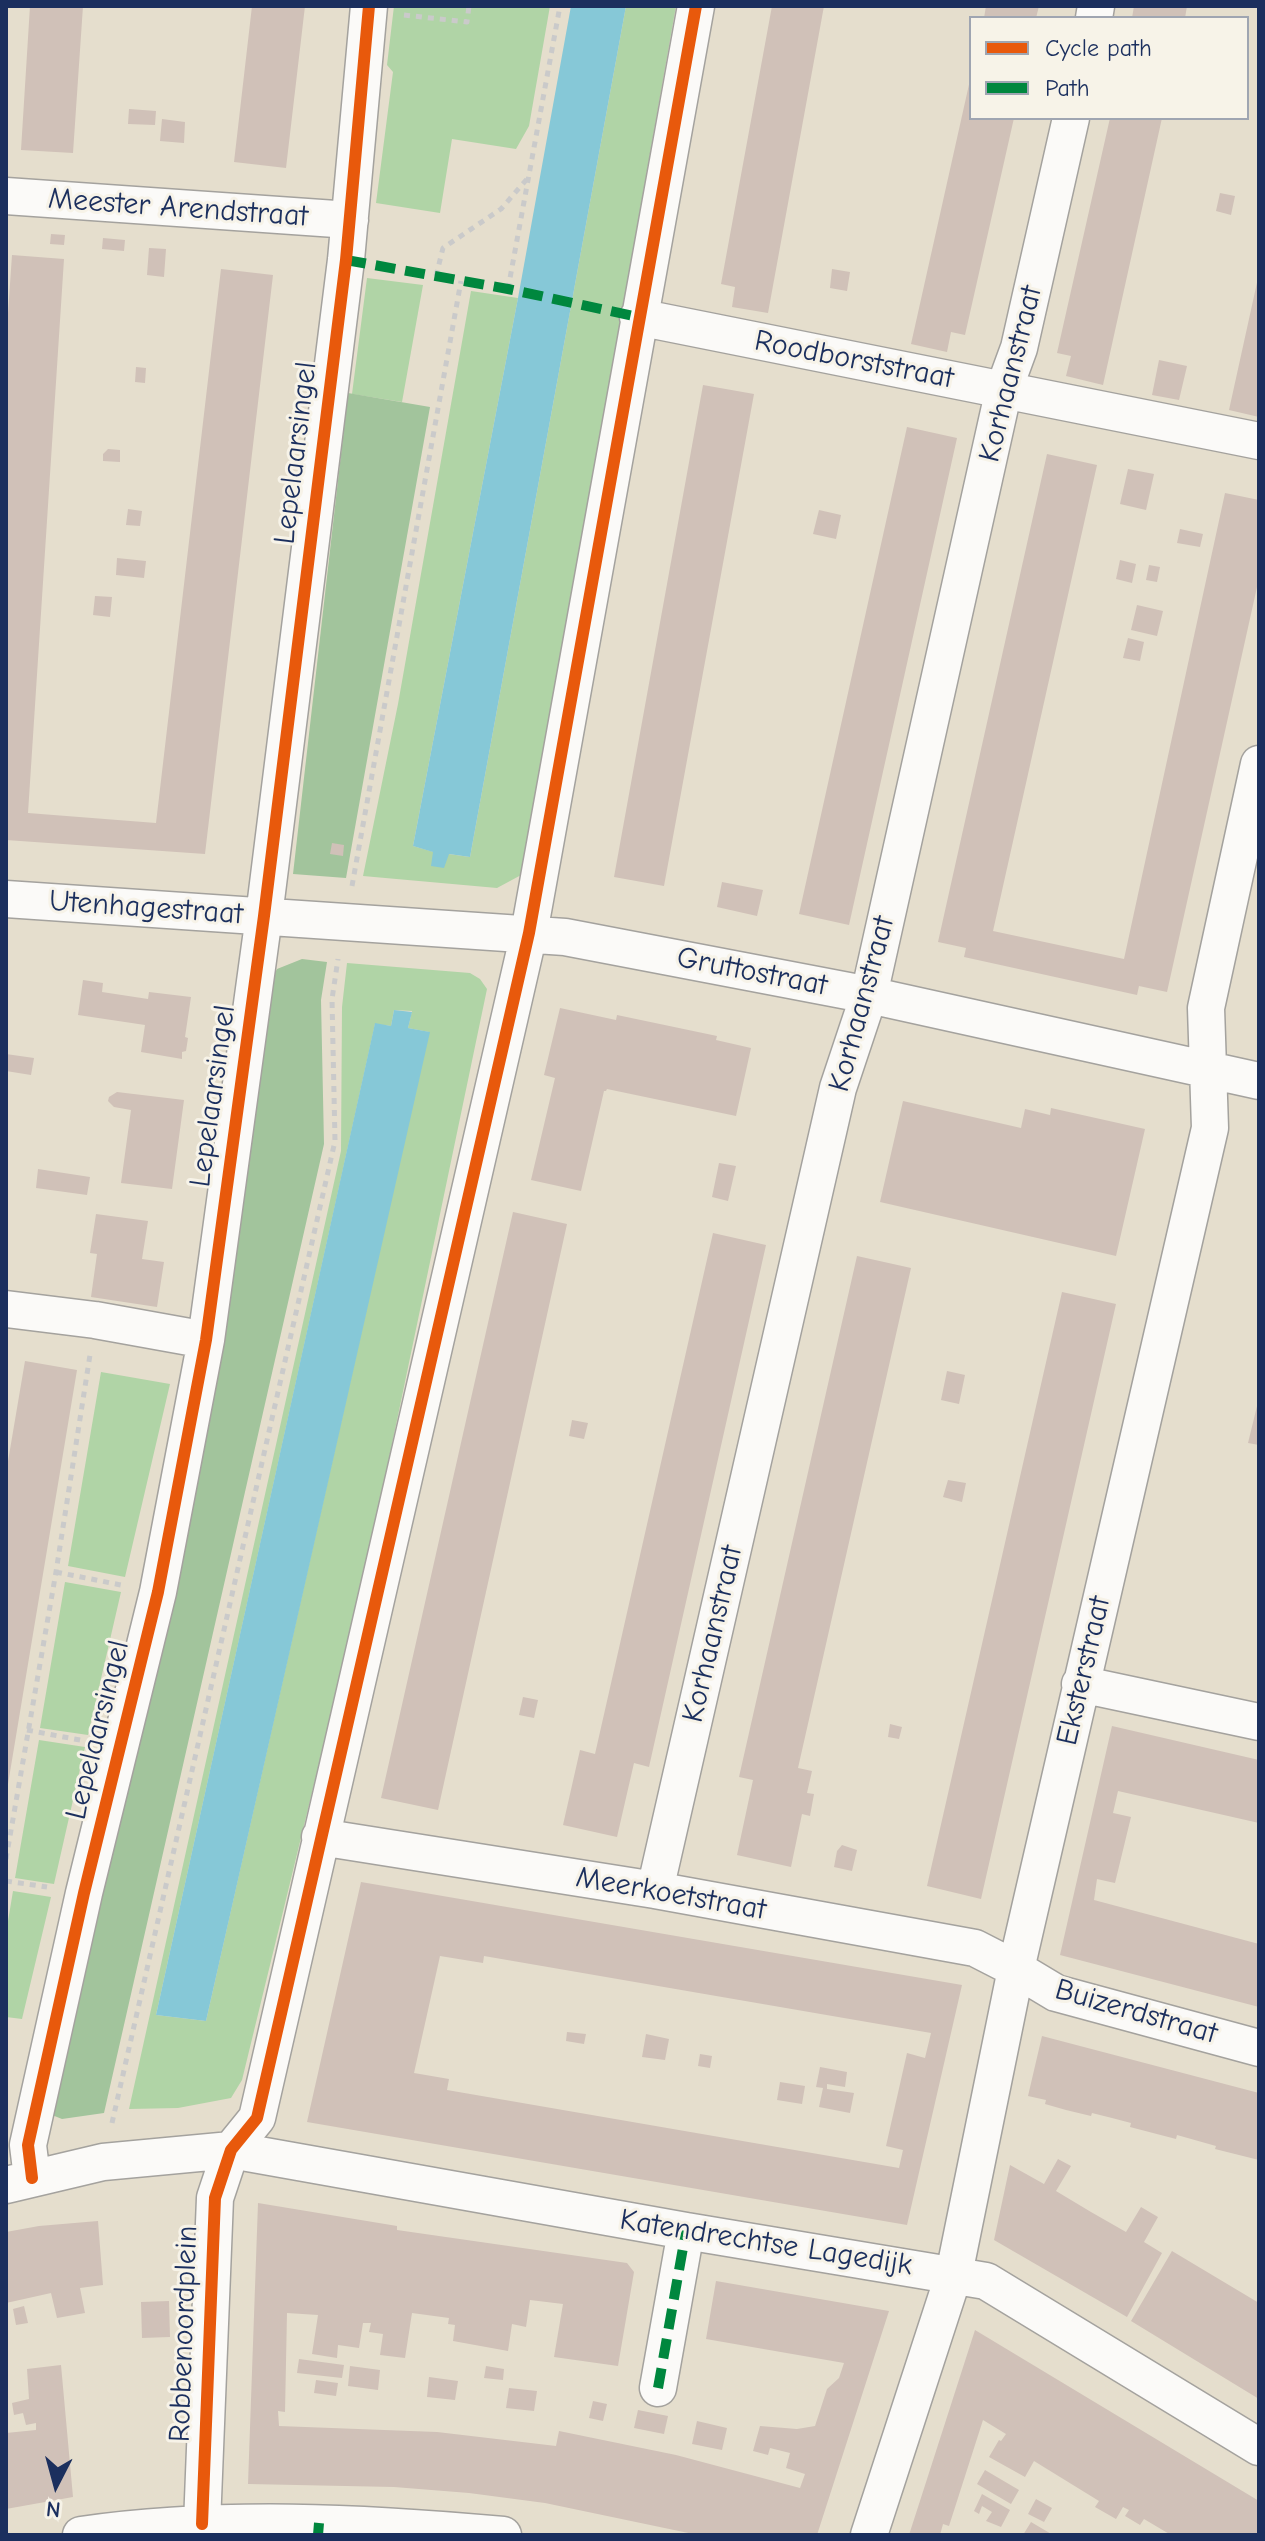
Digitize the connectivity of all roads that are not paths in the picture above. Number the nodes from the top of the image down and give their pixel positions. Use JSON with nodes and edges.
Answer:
{"nodes":[{"id":1,"x":696,"y":6,"type":"edge"},
{"id":2,"x":368,"y":9,"type":"edge"},
{"id":3,"x":1071,"y":120,"type":"edge"},
{"id":4,"x":6,"y":196,"type":"edge"},
{"id":5,"x":350,"y":220,"type":"junction"},
{"id":6,"x":638,"y":317,"type":"junction"},
{"id":7,"x":1004,"y":389,"type":"junction"},
{"id":8,"x":1259,"y":441,"type":"edge"},
{"id":9,"x":1259,"y":764,"type":"edge"},
{"id":10,"x":6,"y":899,"type":"edge"},
{"id":11,"x":264,"y":916,"type":"junction"},
{"id":12,"x":429,"y":926,"type":"joint"},
{"id":13,"x":529,"y":933,"type":"junction"},
{"id":14,"x":869,"y":995,"type":"junction"},
{"id":15,"x":1206,"y":1069,"type":"junction"},
{"id":16,"x":1259,"y":1081,"type":"edge"},
{"id":17,"x":6,"y":1309,"type":"edge"},
{"id":18,"x":206,"y":1340,"type":"junction"},
{"id":19,"x":1080,"y":1684,"type":"junction"},
{"id":20,"x":1259,"y":1722,"type":"edge"},
{"id":21,"x":320,"y":1837,"type":"junction"},
{"id":22,"x":655,"y":1890,"type":"junction"},
{"id":23,"x":1016,"y":1969,"type":"junction"},
{"id":24,"x":1259,"y":2048,"type":"edge"},
{"id":25,"x":231,"y":2150,"type":"junction"},
{"id":26,"x":19,"y":2182,"type":"edge"},
{"id":27,"x":686,"y":2231,"type":"junction"},
{"id":28,"x":954,"y":2274,"type":"junction"},
{"id":29,"x":658,"y":2388,"type":"dead end"},
{"id":30,"x":1259,"y":2447,"type":"edge"},
{"id":31,"x":202,"y":2524,"type":"junction"},
{"id":32,"x":81,"y":2535,"type":"edge"},
{"id":33,"x":503,"y":2535,"type":"edge"},
{"id":34,"x":869,"y":2535,"type":"edge"}],
"edges":[{"from":1,"to":6,"type":"street"},
{"from":2,"to":5,"type":"street","name":"Lepelaarsingel"},
{"from":3,"to":7,"type":"street","name":"Korhaanstraat"},
{"from":4,"to":5,"type":"street","name":"Meester Arendstraat"},
{"from":5,"to":11,"type":"street","name":"Lepelaarsingel"},
{"from":6,"to":7,"type":"street","name":"Roodborststraat"},
{"from":6,"to":13,"type":"street"},
{"from":7,"to":8,"type":"street","name":"Roodborststraat"},
{"from":7,"to":14,"type":"street","name":"Korhaanstraat"},
{"from":9,"to":15,"type":"street","name":"Eksterstraat"},
{"from":10,"to":11,"type":"street","name":"Utenhagestraat"},
{"from":11,"to":12,"type":"street","name":"Utenhagestraat"},
{"from":11,"to":18,"type":"street","name":"Lepelaarsingel"},
{"from":12,"to":13,"type":"street","name":"Gruttostraat"},
{"from":13,"to":14,"type":"street","name":"Gruttostraat"},
{"from":13,"to":21,"type":"street"},
{"from":14,"to":15,"type":"street","name":"Gruttostraat"},
{"from":14,"to":22,"type":"street","name":"Korhaanstraat"},
{"from":15,"to":16,"type":"street","name":"Gruttostraat"},
{"from":15,"to":19,"type":"street","name":"Eksterstraat"},
{"from":17,"to":18,"type":"street"},
{"from":18,"to":26,"type":"street","name":"Lepelaarsingel"},
{"from":19,"to":20,"type":"street"},
{"from":19,"to":23,"type":"street","name":"Eksterstraat"},
{"from":21,"to":22,"type":"street","name":"Meerkoetstraat"},
{"from":21,"to":25,"type":"street"},
{"from":22,"to":23,"type":"street","name":"Meerkoetstraat"},
{"from":23,"to":24,"type":"street","name":"Buizerdstraat"},
{"from":23,"to":28,"type":"street","name":"Eksterstraat"},
{"from":25,"to":26,"type":"street","name":"Katendrechtse Lagedijk"},
{"from":25,"to":27,"type":"street","name":"Katendrechtse Lagedijk"},
{"from":25,"to":31,"type":"street","name":"Robbenoordplein"},
{"from":27,"to":28,"type":"street","name":"Katendrechtse Lagedijk"},
{"from":27,"to":29,"type":"street"},
{"from":28,"to":30,"type":"street","name":"Katendrechtse Lagedijk"},
{"from":28,"to":34,"type":"street","name":"Eksterstraat"},
{"from":31,"to":32,"type":"street"},
{"from":31,"to":33,"type":"street"}]}
